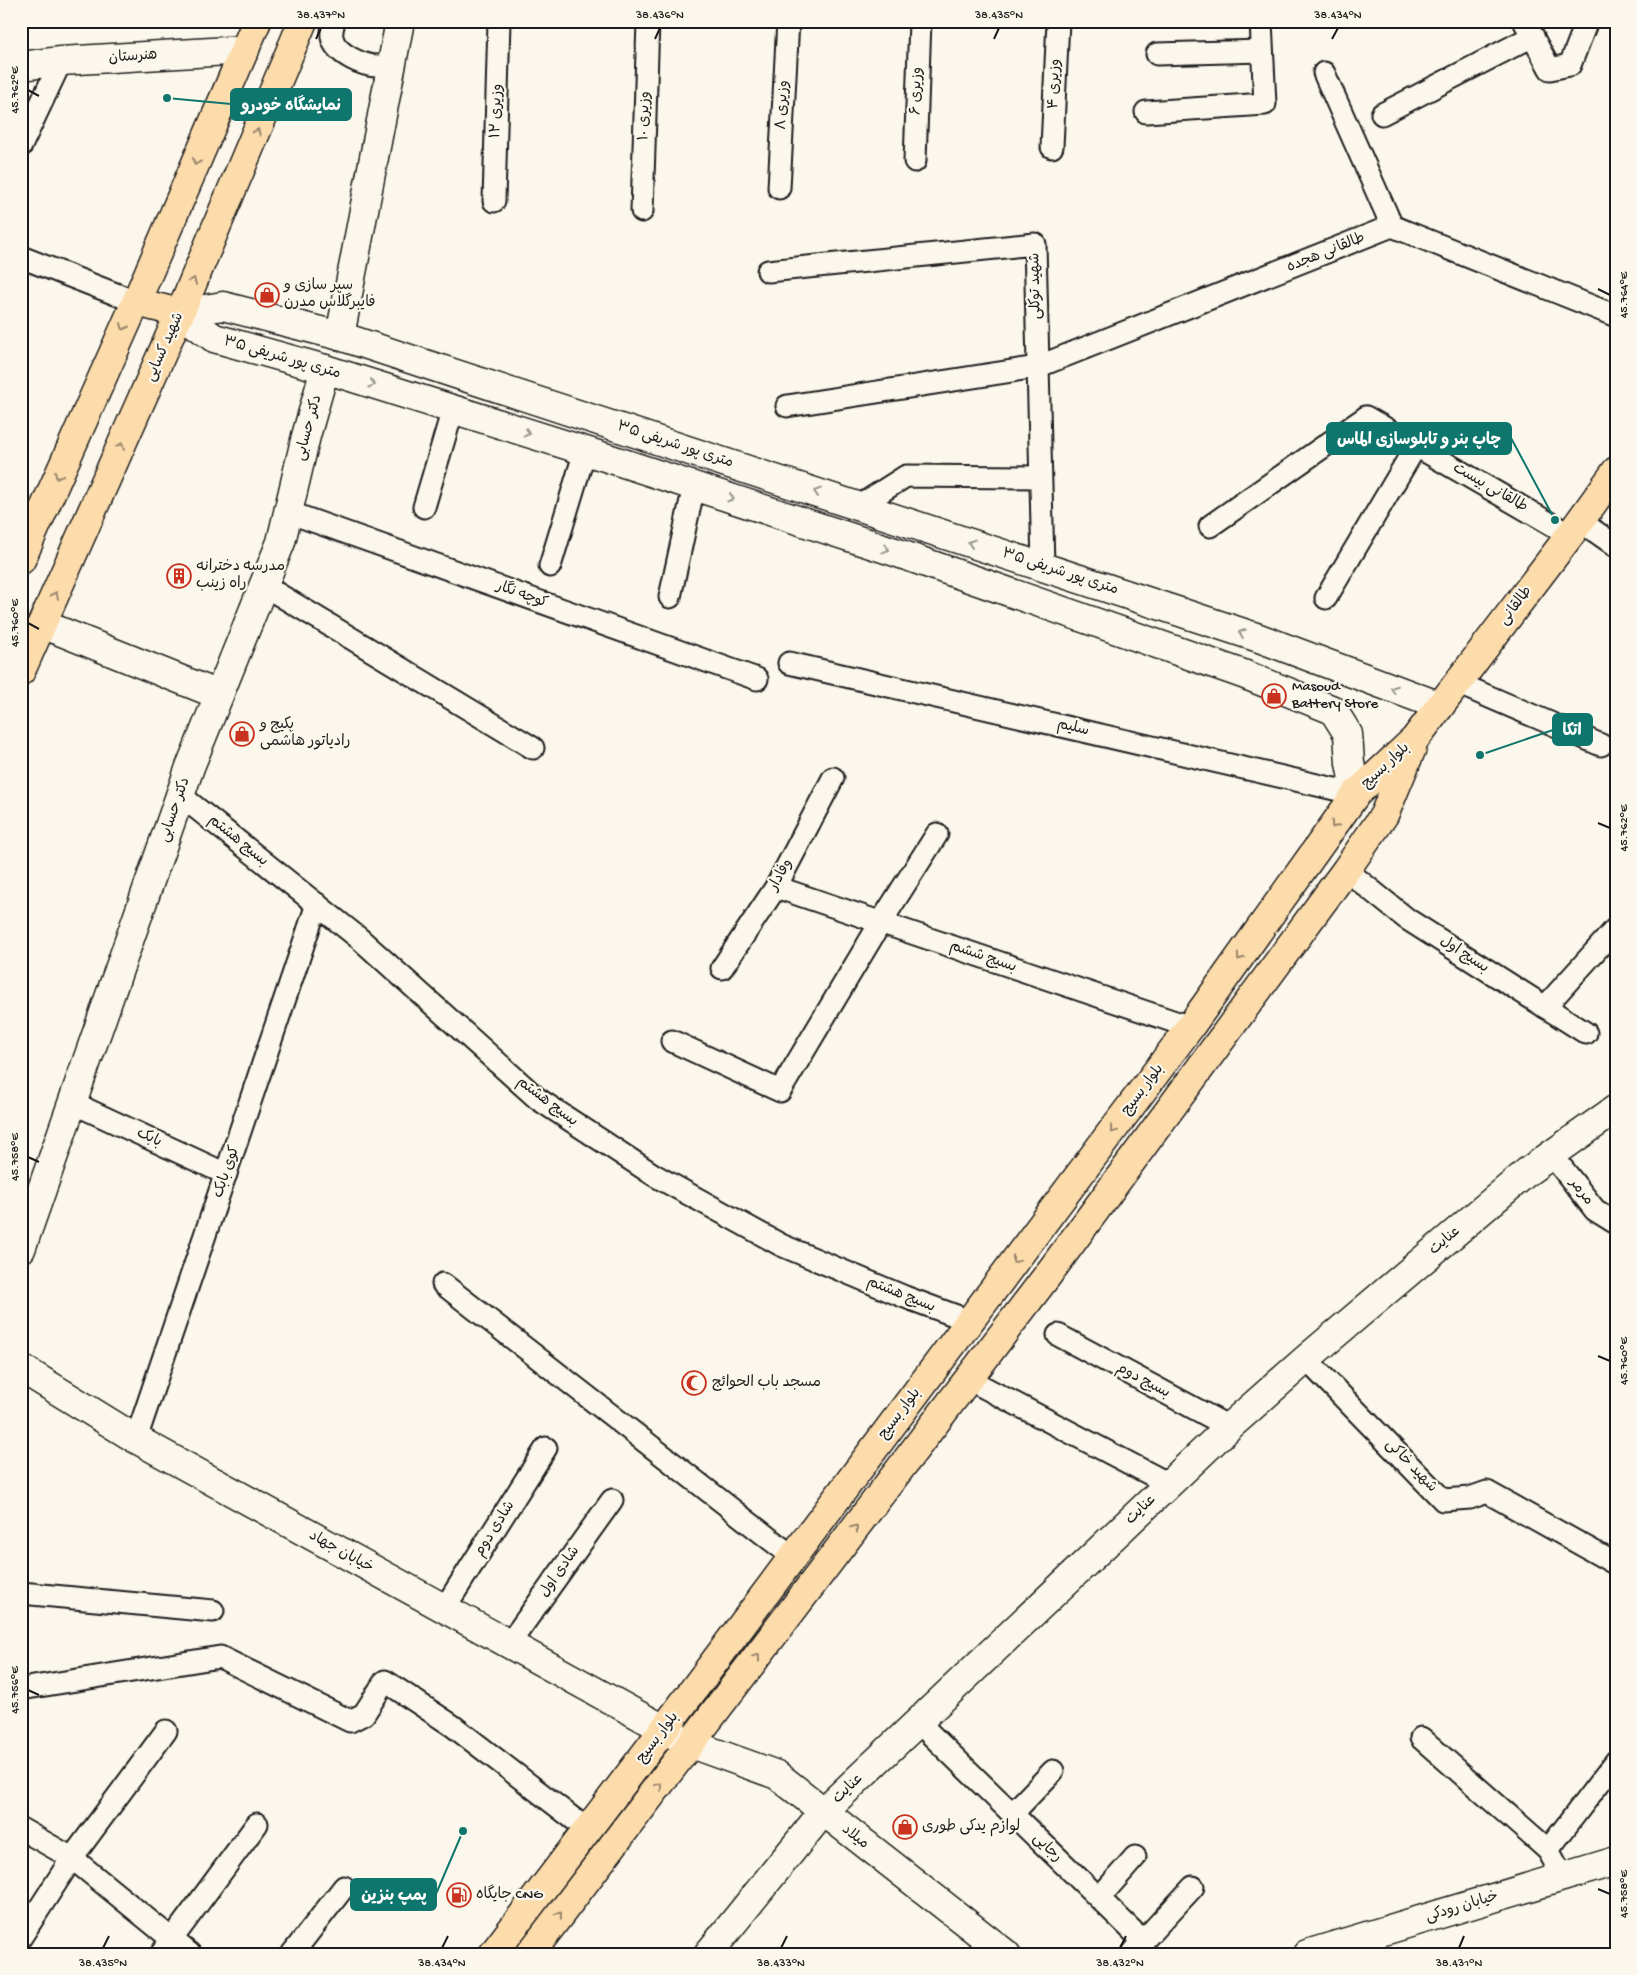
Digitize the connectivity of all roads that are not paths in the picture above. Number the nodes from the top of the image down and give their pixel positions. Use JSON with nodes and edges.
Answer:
{"nodes":[{"id":1,"x":257,"y":21,"type":"edge"},
{"id":2,"x":303,"y":21,"type":"edge"},
{"id":3,"x":334,"y":21,"type":"edge"},
{"id":4,"x":400,"y":21,"type":"edge"},
{"id":5,"x":499,"y":21,"type":"edge"},
{"id":6,"x":648,"y":21,"type":"edge"},
{"id":7,"x":788,"y":21,"type":"edge"},
{"id":8,"x":920,"y":21,"type":"edge"},
{"id":9,"x":1058,"y":21,"type":"edge"},
{"id":10,"x":1261,"y":21,"type":"edge"},
{"id":11,"x":1587,"y":21,"type":"edge"},
{"id":12,"x":1529,"y":29,"type":"edge"},
{"id":13,"x":245,"y":50,"type":"junction"},
{"id":14,"x":1262,"y":51,"type":"junction"},
{"id":15,"x":1157,"y":54,"type":"dead end"},
{"id":16,"x":60,"y":61,"type":"junction"},
{"id":17,"x":391,"y":63,"type":"junction"},
{"id":18,"x":21,"y":66,"type":"edge"},
{"id":19,"x":1324,"y":73,"type":"dead end"},
{"id":20,"x":1146,"y":112,"type":"dead end"},
{"id":21,"x":1382,"y":114,"type":"dead end"},
{"id":22,"x":21,"y":146,"type":"edge"},
{"id":23,"x":1052,"y":147,"type":"dead end"},
{"id":24,"x":915,"y":161,"type":"dead end"},
{"id":25,"x":778,"y":188,"type":"dead end"},
{"id":26,"x":494,"y":201,"type":"dead end"},
{"id":27,"x":642,"y":211,"type":"dead end"},
{"id":28,"x":1392,"y":226,"type":"junction"},
{"id":29,"x":21,"y":257,"type":"edge"},
{"id":30,"x":768,"y":271,"type":"dead end"},
{"id":31,"x":136,"y":302,"type":"junction"},
{"id":32,"x":180,"y":314,"type":"junction"},
{"id":33,"x":1616,"y":316,"type":"edge"},
{"id":34,"x":340,"y":336,"type":"junction"},
{"id":35,"x":1037,"y":367,"type":"junction"},
{"id":36,"x":325,"y":369,"type":"junction"},
{"id":37,"x":787,"y":406,"type":"dead end"},
{"id":38,"x":453,"y":409,"type":"junction"},
{"id":39,"x":1416,"y":446,"type":"junction"},
{"id":40,"x":584,"y":451,"type":"junction"},
{"id":41,"x":1616,"y":471,"type":"edge"},
{"id":42,"x":1040,"y":477,"type":"junction"},
{"id":43,"x":694,"y":486,"type":"junction"},
{"id":44,"x":859,"y":506,"type":"junction"},
{"id":45,"x":424,"y":507,"type":"dead end"},
{"id":46,"x":288,"y":512,"type":"junction"},
{"id":47,"x":1210,"y":526,"type":"dead end"},
{"id":48,"x":1575,"y":528,"type":"junction"},
{"id":49,"x":1616,"y":546,"type":"edge"},
{"id":50,"x":21,"y":560,"type":"edge"},
{"id":51,"x":550,"y":566,"type":"dead end"},
{"id":52,"x":1043,"y":566,"type":"junction"},
{"id":53,"x":263,"y":585,"type":"junction"},
{"id":54,"x":670,"y":597,"type":"dead end"},
{"id":55,"x":1326,"y":598,"type":"dead end"},
{"id":56,"x":42,"y":624,"type":"junction"},
{"id":57,"x":1308,"y":657,"type":"junction"},
{"id":58,"x":789,"y":663,"type":"dead end"},
{"id":59,"x":21,"y":671,"type":"edge"},
{"id":60,"x":757,"y":679,"type":"dead end"},
{"id":61,"x":1457,"y":683,"type":"junction"},
{"id":62,"x":1293,"y":693,"type":"junction"},
{"id":63,"x":219,"y":694,"type":"junction"},
{"id":64,"x":1440,"y":706,"type":"junction"},
{"id":65,"x":1416,"y":739,"type":"junction"},
{"id":66,"x":1602,"y":745,"type":"dead end"},
{"id":67,"x":533,"y":748,"type":"dead end"},
{"id":68,"x":833,"y":778,"type":"dead end"},
{"id":69,"x":1356,"y":794,"type":"junction"},
{"id":70,"x":180,"y":795,"type":"junction"},
{"id":71,"x":937,"y":834,"type":"dead end"},
{"id":72,"x":1346,"y":870,"type":"junction"},
{"id":73,"x":776,"y":887,"type":"junction"},
{"id":74,"x":317,"y":904,"type":"junction"},
{"id":75,"x":881,"y":922,"type":"junction"},
{"id":76,"x":1616,"y":928,"type":"edge"},
{"id":77,"x":722,"y":968,"type":"dead end"},
{"id":78,"x":1545,"y":1007,"type":"junction"},
{"id":79,"x":1190,"y":1027,"type":"junction"},
{"id":80,"x":1586,"y":1033,"type":"dead end"},
{"id":81,"x":672,"y":1042,"type":"dead end"},
{"id":82,"x":73,"y":1103,"type":"junction"},
{"id":83,"x":1616,"y":1109,"type":"edge"},
{"id":84,"x":1552,"y":1155,"type":"junction"},
{"id":85,"x":226,"y":1174,"type":"junction"},
{"id":86,"x":1616,"y":1223,"type":"edge"},
{"id":87,"x":21,"y":1250,"type":"edge"},
{"id":88,"x":443,"y":1284,"type":"dead end"},
{"id":89,"x":970,"y":1321,"type":"junction"},
{"id":90,"x":1058,"y":1335,"type":"dead end"},
{"id":91,"x":1306,"y":1359,"type":"junction"},
{"id":92,"x":21,"y":1368,"type":"edge"},
{"id":93,"x":968,"y":1379,"type":"junction"},
{"id":94,"x":1228,"y":1427,"type":"junction"},
{"id":95,"x":136,"y":1439,"type":"junction"},
{"id":96,"x":546,"y":1448,"type":"dead end"},
{"id":97,"x":1169,"y":1484,"type":"junction"},
{"id":98,"x":612,"y":1500,"type":"dead end"},
{"id":99,"x":793,"y":1557,"type":"junction"},
{"id":100,"x":1616,"y":1564,"type":"edge"},
{"id":101,"x":21,"y":1594,"type":"edge"},
{"id":102,"x":444,"y":1609,"type":"junction"},
{"id":103,"x":213,"y":1612,"type":"dead end"},
{"id":104,"x":509,"y":1644,"type":"junction"},
{"id":105,"x":21,"y":1689,"type":"edge"},
{"id":106,"x":918,"y":1722,"type":"junction"},
{"id":107,"x":664,"y":1729,"type":"junction"},
{"id":108,"x":166,"y":1731,"type":"dead end"},
{"id":109,"x":1420,"y":1738,"type":"dead end"},
{"id":110,"x":691,"y":1744,"type":"junction"},
{"id":111,"x":1616,"y":1761,"type":"edge"},
{"id":112,"x":1053,"y":1771,"type":"dead end"},
{"id":113,"x":823,"y":1812,"type":"junction"},
{"id":114,"x":1012,"y":1814,"type":"junction"},
{"id":115,"x":257,"y":1824,"type":"dead end"},
{"id":116,"x":21,"y":1829,"type":"edge"},
{"id":117,"x":581,"y":1839,"type":"junction"},
{"id":118,"x":1548,"y":1850,"type":"junction"},
{"id":119,"x":1135,"y":1857,"type":"dead end"},
{"id":120,"x":72,"y":1858,"type":"junction"},
{"id":121,"x":1616,"y":1860,"type":"edge"},
{"id":122,"x":597,"y":1867,"type":"junction"},
{"id":123,"x":1563,"y":1877,"type":"junction"},
{"id":124,"x":344,"y":1887,"type":"dead end"},
{"id":125,"x":1193,"y":1887,"type":"dead end"},
{"id":126,"x":1099,"y":1898,"type":"junction"},
{"id":127,"x":21,"y":1937,"type":"edge"},
{"id":128,"x":166,"y":1947,"type":"edge"},
{"id":129,"x":1137,"y":1947,"type":"edge"},
{"id":130,"x":190,"y":1954,"type":"edge"},
{"id":131,"x":292,"y":1954,"type":"edge"},
{"id":132,"x":493,"y":1954,"type":"edge"},
{"id":133,"x":530,"y":1954,"type":"edge"},
{"id":134,"x":708,"y":1954,"type":"edge"},
{"id":135,"x":1006,"y":1954,"type":"edge"},
{"id":136,"x":1307,"y":1954,"type":"edge"}],
"edges":[{"from":1,"to":13,"type":"main road"},
{"from":32,"to":2,"type":"main road","name":"شهید کسایی","one_way":true},
{"from":3,"to":17,"type":"street"},
{"from":4,"to":17,"type":"street"},
{"from":5,"to":26,"type":"street","name":"وزيری ۱۲"},
{"from":6,"to":27,"type":"street","name":"وزیری ۱۰"},
{"from":7,"to":25,"type":"street","name":"وزیری ۸"},
{"from":8,"to":24,"type":"street","name":"وزیری ۶"},
{"from":9,"to":23,"type":"street","name":"وزیری ۴"},
{"from":10,"to":14,"type":"street"},
{"from":11,"to":12,"type":"street"},
{"from":12,"to":21,"type":"street"},
{"from":13,"to":16,"type":"street","name":"هنرستان"},
{"from":13,"to":31,"type":"main road","one_way":true},
{"from":14,"to":15,"type":"street"},
{"from":14,"to":20,"type":"street"},
{"from":16,"to":18,"type":"street","name":"هنرستان"},
{"from":16,"to":22,"type":"street"},
{"from":17,"to":34,"type":"street"},
{"from":19,"to":28,"type":"street"},
{"from":28,"to":33,"type":"street"},
{"from":28,"to":35,"type":"street","name":"طالقانی هجده"},
{"from":29,"to":31,"type":"street"},
{"from":30,"to":35,"type":"street","name":"شهید توکلی"},
{"from":31,"to":32,"type":"main road"},
{"from":31,"to":50,"type":"main road","one_way":true},
{"from":32,"to":34,"type":"street","name":"۳۵ متری پور شریفی"},
{"from":32,"to":36,"type":"street","name":"۳۵ متری پور شریفی"},
{"from":56,"to":32,"type":"main road","name":"شهید کسایی","one_way":true},
{"from":44,"to":34,"type":"street","name":"۳۵ متری پور شریفی","one_way":true},
{"from":35,"to":37,"type":"street","name":"طالقانی هجده"},
{"from":35,"to":42,"type":"street","name":"شهید توکلی"},
{"from":36,"to":38,"type":"street","name":"۳۵ متری پور شریفی","one_way":true},
{"from":36,"to":46,"type":"street","name":"دکتر حسابی"},
{"from":38,"to":40,"type":"street","name":"۳۵ متری پور شریفی","one_way":true},
{"from":38,"to":45,"type":"street"},
{"from":39,"to":47,"type":"street","name":"طالقانی بیست"},
{"from":39,"to":48,"type":"street","name":"طالقانی بیست"},
{"from":39,"to":55,"type":"street"},
{"from":40,"to":43,"type":"street","name":"۳۵ متری پور شریفی"},
{"from":40,"to":51,"type":"street"},
{"from":41,"to":48,"type":"main road","name":"طالقانی"},
{"from":42,"to":44,"type":"street"},
{"from":42,"to":52,"type":"street","name":"شهید توکلی"},
{"from":43,"to":54,"type":"street"},
{"from":43,"to":62,"type":"street","name":"۳۵ متری پور شریفی","one_way":true},
{"from":52,"to":44,"type":"street","name":"۳۵ متری پور شریفی","one_way":true},
{"from":46,"to":53,"type":"street","name":"دکتر حسابی"},
{"from":46,"to":60,"type":"street","name":"کوچه نگار"},
{"from":48,"to":49,"type":"street","name":"طالقانی بیست"},
{"from":48,"to":61,"type":"main road","name":"طالقانی"},
{"from":57,"to":52,"type":"street","name":"۳۵ متری پور شریفی","one_way":true},
{"from":53,"to":63,"type":"street","name":"دکتر حسابی"},
{"from":53,"to":67,"type":"street"},
{"from":56,"to":59,"type":"main road","name":"شهید کسایی"},
{"from":56,"to":63,"type":"street"},
{"from":57,"to":62,"type":"street"},
{"from":64,"to":57,"type":"street","name":"۳۵ متری پور شریفی","one_way":true},
{"from":58,"to":69,"type":"street","name":"سلیم"},
{"from":61,"to":64,"type":"main road","name":"طالقانی"},
{"from":61,"to":66,"type":"street"},
{"from":62,"to":69,"type":"street","name":"۳۵ متری پور شریفی"},
{"from":63,"to":70,"type":"street","name":"دکتر حسابی"},
{"from":64,"to":65,"type":"main road","name":"طالقانی"},
{"from":65,"to":69,"type":"main road","name":"بلوار بسیج"},
{"from":65,"to":72,"type":"main road","name":"بلوار بسیج"},
{"from":68,"to":73,"type":"street","name":"وفادار"},
{"from":69,"to":79,"type":"main road","name":"بلوار بسیج","one_way":true},
{"from":70,"to":74,"type":"street","name":"بسیج هشتم"},
{"from":70,"to":82,"type":"street","name":"دکتر حسابی"},
{"from":71,"to":75,"type":"street"},
{"from":72,"to":78,"type":"street","name":"بسیج اول"},
{"from":72,"to":93,"type":"main road","name":"بلوار بسیج"},
{"from":73,"to":75,"type":"street","name":"بسیج ششم"},
{"from":73,"to":77,"type":"street","name":"وفادار"},
{"from":74,"to":85,"type":"street","name":"کوی بابک"},
{"from":74,"to":89,"type":"street","name":"بسیج هشتم"},
{"from":75,"to":79,"type":"street","name":"بسیج ششم"},
{"from":75,"to":81,"type":"street"},
{"from":76,"to":78,"type":"street"},
{"from":78,"to":80,"type":"street","name":"بسیج اول"},
{"from":79,"to":89,"type":"main road","name":"بلوار بسیج","one_way":true},
{"from":82,"to":85,"type":"street","name":"بابک"},
{"from":82,"to":87,"type":"street","name":"دکتر حسابی"},
{"from":83,"to":84,"type":"street","name":"عنایت"},
{"from":84,"to":86,"type":"street","name":"مرمر"},
{"from":84,"to":91,"type":"street","name":"عنایت"},
{"from":85,"to":95,"type":"street","name":"کوی بابک"},
{"from":88,"to":99,"type":"street"},
{"from":89,"to":99,"type":"main road","name":"بلوار بسیج"},
{"from":90,"to":94,"type":"street","name":"بسيج دوم"},
{"from":91,"to":94,"type":"street","name":"عنایت"},
{"from":91,"to":100,"type":"street","name":"شهید خاکی"},
{"from":92,"to":95,"type":"street","name":"خیابان جهاد"},
{"from":93,"to":97,"type":"street"},
{"from":110,"to":93,"type":"main road","name":"بلوار بسیج","one_way":true},
{"from":94,"to":97,"type":"street","name":"عنایت"},
{"from":95,"to":102,"type":"street","name":"خیابان جهاد"},
{"from":96,"to":102,"type":"street","name":"شادی دوم"},
{"from":97,"to":106,"type":"street","name":"عنایت"},
{"from":98,"to":104,"type":"street","name":"شادی اول"},
{"from":99,"to":107,"type":"main road","name":"بلوار بسیج"},
{"from":101,"to":103,"type":"street"},
{"from":102,"to":104,"type":"street","name":"خیابان جهاد"},
{"from":104,"to":107,"type":"street","name":"خیابان جهاد"},
{"from":105,"to":117,"type":"street"},
{"from":106,"to":113,"type":"street","name":"عنایت"},
{"from":106,"to":114,"type":"street","name":"رجایی"},
{"from":107,"to":110,"type":"street","name":"خیابان جهاد"},
{"from":107,"to":117,"type":"main road","name":"بلوار بسیج"},
{"from":108,"to":120,"type":"street"},
{"from":109,"to":118,"type":"street"},
{"from":110,"to":113,"type":"street","name":"میلاد"},
{"from":122,"to":110,"type":"main road","name":"بلوار بسیج","one_way":true},
{"from":111,"to":118,"type":"street"},
{"from":112,"to":114,"type":"street"},
{"from":113,"to":134,"type":"street","name":"عنایت"},
{"from":113,"to":135,"type":"street","name":"میلاد"},
{"from":114,"to":126,"type":"street","name":"رجایی"},
{"from":115,"to":128,"type":"street"},
{"from":116,"to":120,"type":"street"},
{"from":117,"to":122,"type":"street"},
{"from":117,"to":132,"type":"main road","name":"بلوار بسیج"},
{"from":118,"to":123,"type":"street"},
{"from":119,"to":126,"type":"street"},
{"from":120,"to":127,"type":"street"},
{"from":120,"to":128,"type":"street"},
{"from":121,"to":123,"type":"street","name":"خیابان رودکی"},
{"from":133,"to":122,"type":"main road","name":"بلوار بسیج","one_way":true},
{"from":123,"to":136,"type":"street","name":"خیابان رودکی"},
{"from":124,"to":131,"type":"street"},
{"from":125,"to":129,"type":"street"},
{"from":126,"to":129,"type":"street","name":"رجایی"},
{"from":128,"to":130,"type":"street"}]}
